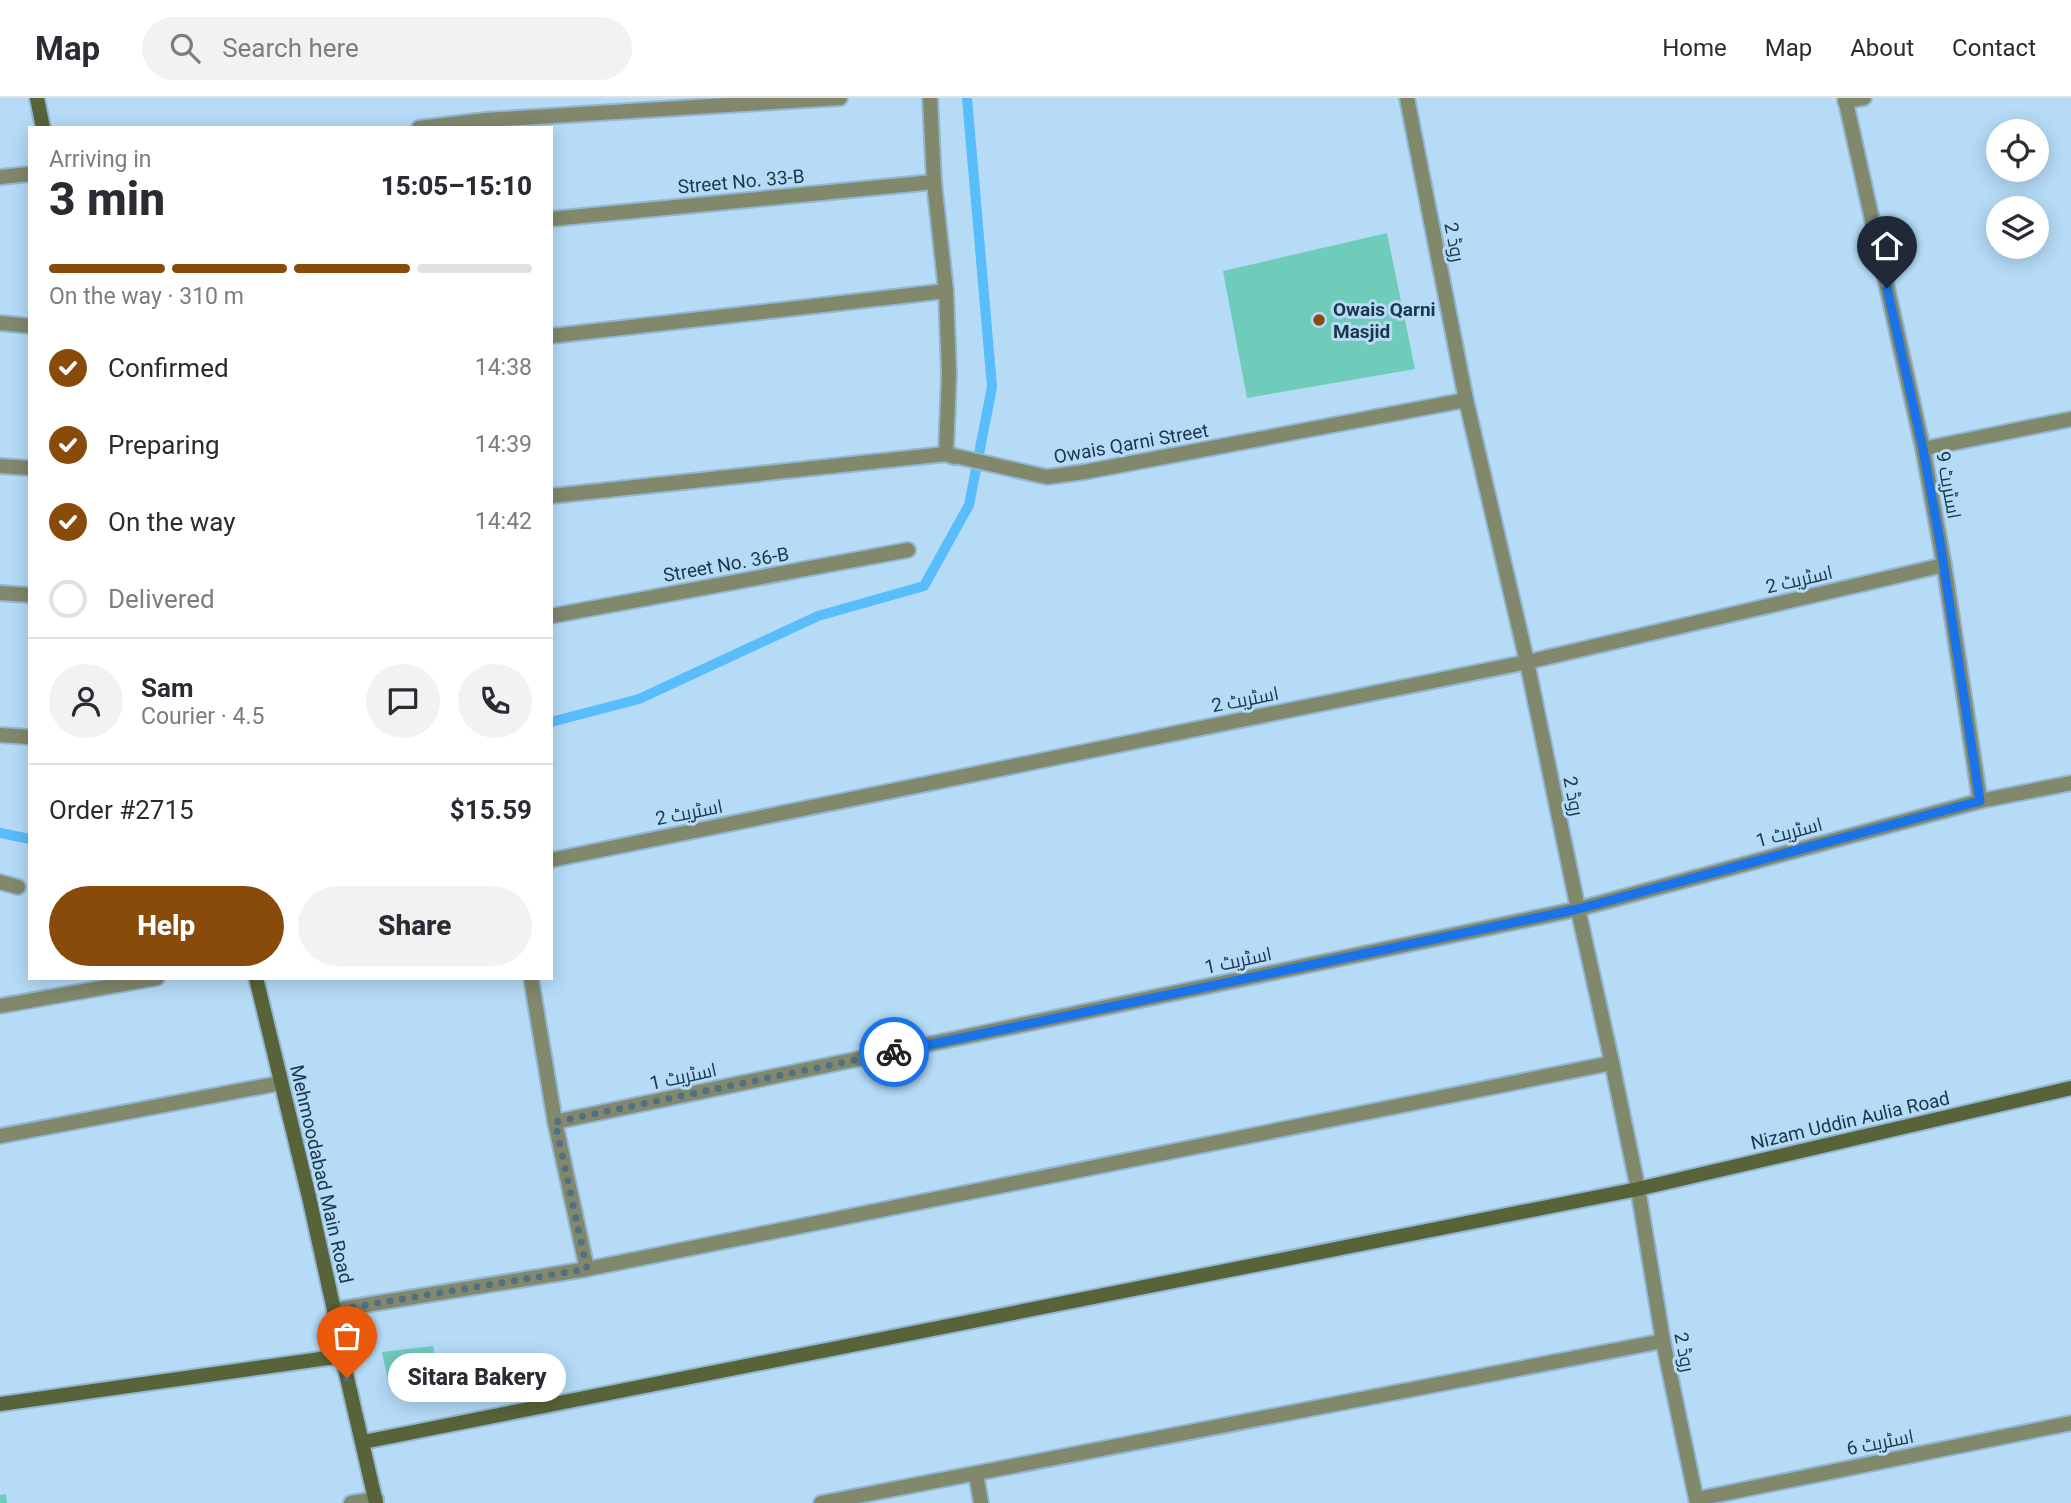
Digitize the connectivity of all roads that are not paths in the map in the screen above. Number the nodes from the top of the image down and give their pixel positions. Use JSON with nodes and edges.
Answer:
{"nodes":[{"id":1,"x":37,"y":98,"type":"edge"},
{"id":2,"x":840,"y":98,"type":"edge"},
{"id":3,"x":930,"y":98,"type":"edge"},
{"id":4,"x":1407,"y":98,"type":"edge"},
{"id":5,"x":1864,"y":98,"type":"edge"},
{"id":6,"x":1845,"y":100,"type":"edge"},
{"id":7,"x":43,"y":126,"type":"edge"},
{"id":8,"x":436,"y":126,"type":"edge"},
{"id":9,"x":28,"y":173,"type":"edge"},
{"id":10,"x":0,"y":177,"type":"edge"},
{"id":11,"x":934,"y":182,"type":"junction"},
{"id":12,"x":553,"y":219,"type":"edge"},
{"id":13,"x":946,"y":291,"type":"junction"},
{"id":14,"x":0,"y":323,"type":"edge"},
{"id":15,"x":28,"y":326,"type":"edge"},
{"id":16,"x":553,"y":336,"type":"edge"},
{"id":17,"x":1466,"y":400,"type":"junction"},
{"id":18,"x":2071,"y":419,"type":"edge"},
{"id":19,"x":1923,"y":449,"type":"junction"},
{"id":20,"x":946,"y":454,"type":"junction"},
{"id":21,"x":970,"y":463,"type":"dead end"},
{"id":22,"x":0,"y":466,"type":"edge"},
{"id":23,"x":28,"y":468,"type":"edge"},
{"id":24,"x":553,"y":496,"type":"edge"},
{"id":25,"x":908,"y":550,"type":"dead end"},
{"id":26,"x":1944,"y":565,"type":"junction"},
{"id":27,"x":0,"y":593,"type":"edge"},
{"id":28,"x":28,"y":595,"type":"edge"},
{"id":29,"x":553,"y":615,"type":"edge"},
{"id":30,"x":1527,"y":662,"type":"junction"},
{"id":31,"x":0,"y":736,"type":"edge"},
{"id":32,"x":28,"y":737,"type":"edge"},
{"id":33,"x":2071,"y":783,"type":"edge"},
{"id":34,"x":1980,"y":801,"type":"junction"},
{"id":35,"x":553,"y":860,"type":"edge"},
{"id":36,"x":0,"y":881,"type":"edge"},
{"id":37,"x":0,"y":891,"type":"edge"},
{"id":38,"x":1578,"y":909,"type":"junction"},
{"id":39,"x":147,"y":980,"type":"edge"},
{"id":40,"x":256,"y":980,"type":"edge"},
{"id":41,"x":531,"y":980,"type":"edge"},
{"id":42,"x":0,"y":1006,"type":"edge"},
{"id":43,"x":1612,"y":1063,"type":"junction"},
{"id":44,"x":281,"y":1083,"type":"junction"},
{"id":45,"x":2071,"y":1088,"type":"edge"},
{"id":46,"x":555,"y":1122,"type":"junction"},
{"id":47,"x":0,"y":1136,"type":"edge"},
{"id":48,"x":1638,"y":1189,"type":"junction"},
{"id":49,"x":587,"y":1269,"type":"junction"},
{"id":50,"x":334,"y":1310,"type":"junction"},
{"id":51,"x":1663,"y":1341,"type":"junction"},
{"id":52,"x":342,"y":1356,"type":"junction"},
{"id":53,"x":0,"y":1404,"type":"edge"},
{"id":54,"x":2071,"y":1423,"type":"edge"},
{"id":55,"x":363,"y":1442,"type":"junction"},
{"id":56,"x":976,"y":1474,"type":"junction"},
{"id":57,"x":376,"y":1501,"type":"edge"},
{"id":58,"x":1697,"y":1501,"type":"edge"},
{"id":59,"x":351,"y":1503,"type":"edge"},
{"id":60,"x":821,"y":1503,"type":"edge"},
{"id":61,"x":981,"y":1503,"type":"edge"}],
"edges":[{"from":1,"to":7,"type":"main road"},
{"from":2,"to":8,"type":"street"},
{"from":3,"to":11,"type":"street"},
{"from":4,"to":17,"type":"street","name":"روڈ 2"},
{"from":5,"to":6,"type":"street"},
{"from":6,"to":19,"type":"street","name":"اسٹریٹ 9"},
{"from":9,"to":10,"type":"street"},
{"from":11,"to":12,"type":"street","name":"Street No. 33-B"},
{"from":11,"to":13,"type":"street"},
{"from":13,"to":16,"type":"street"},
{"from":13,"to":20,"type":"street"},
{"from":14,"to":15,"type":"street"},
{"from":17,"to":20,"type":"street","name":"Owais Qarni Street"},
{"from":17,"to":30,"type":"street","name":"روڈ 2"},
{"from":18,"to":19,"type":"street"},
{"from":19,"to":26,"type":"street","name":"اسٹریٹ 9"},
{"from":20,"to":21,"type":"street"},
{"from":20,"to":24,"type":"street","name":"Owais Qarni Street"},
{"from":22,"to":23,"type":"street"},
{"from":25,"to":29,"type":"street","name":"Street No. 36-B"},
{"from":26,"to":30,"type":"street","name":"اسٹریٹ 2"},
{"from":26,"to":34,"type":"street","name":"اسٹریٹ 9"},
{"from":27,"to":28,"type":"street"},
{"from":30,"to":35,"type":"street","name":"اسٹریٹ 2"},
{"from":30,"to":38,"type":"street","name":"روڈ 2"},
{"from":31,"to":32,"type":"street"},
{"from":33,"to":34,"type":"street","name":"اسٹریٹ 1"},
{"from":34,"to":38,"type":"street","name":"اسٹریٹ 1"},
{"from":36,"to":37,"type":"street"},
{"from":38,"to":43,"type":"street","name":"روڈ 2"},
{"from":38,"to":46,"type":"street","name":"اسٹریٹ 1"},
{"from":39,"to":42,"type":"street"},
{"from":40,"to":44,"type":"main road","name":"Mehmoodabad Main Road"},
{"from":41,"to":46,"type":"street"},
{"from":43,"to":48,"type":"street","name":"روڈ 2"},
{"from":43,"to":49,"type":"street"},
{"from":44,"to":47,"type":"street"},
{"from":44,"to":50,"type":"main road","name":"Mehmoodabad Main Road"},
{"from":45,"to":48,"type":"main road","name":"Nizam Uddin Aulia Road"},
{"from":46,"to":49,"type":"street"},
{"from":48,"to":51,"type":"street","name":"روڈ 2"},
{"from":48,"to":55,"type":"main road","name":"Nizam Uddin Aulia Road"},
{"from":49,"to":50,"type":"street"},
{"from":50,"to":52,"type":"main road","name":"Mehmoodabad Main Road"},
{"from":51,"to":56,"type":"street"},
{"from":51,"to":58,"type":"street","name":"روڈ 2"},
{"from":52,"to":53,"type":"main road"},
{"from":52,"to":55,"type":"main road","name":"Mehmoodabad Main Road"},
{"from":54,"to":58,"type":"street","name":"اسٹریٹ 6"},
{"from":55,"to":57,"type":"main road","name":"Mehmoodabad Main Road"},
{"from":56,"to":60,"type":"street"},
{"from":56,"to":61,"type":"street"},
{"from":57,"to":59,"type":"street"}]}
